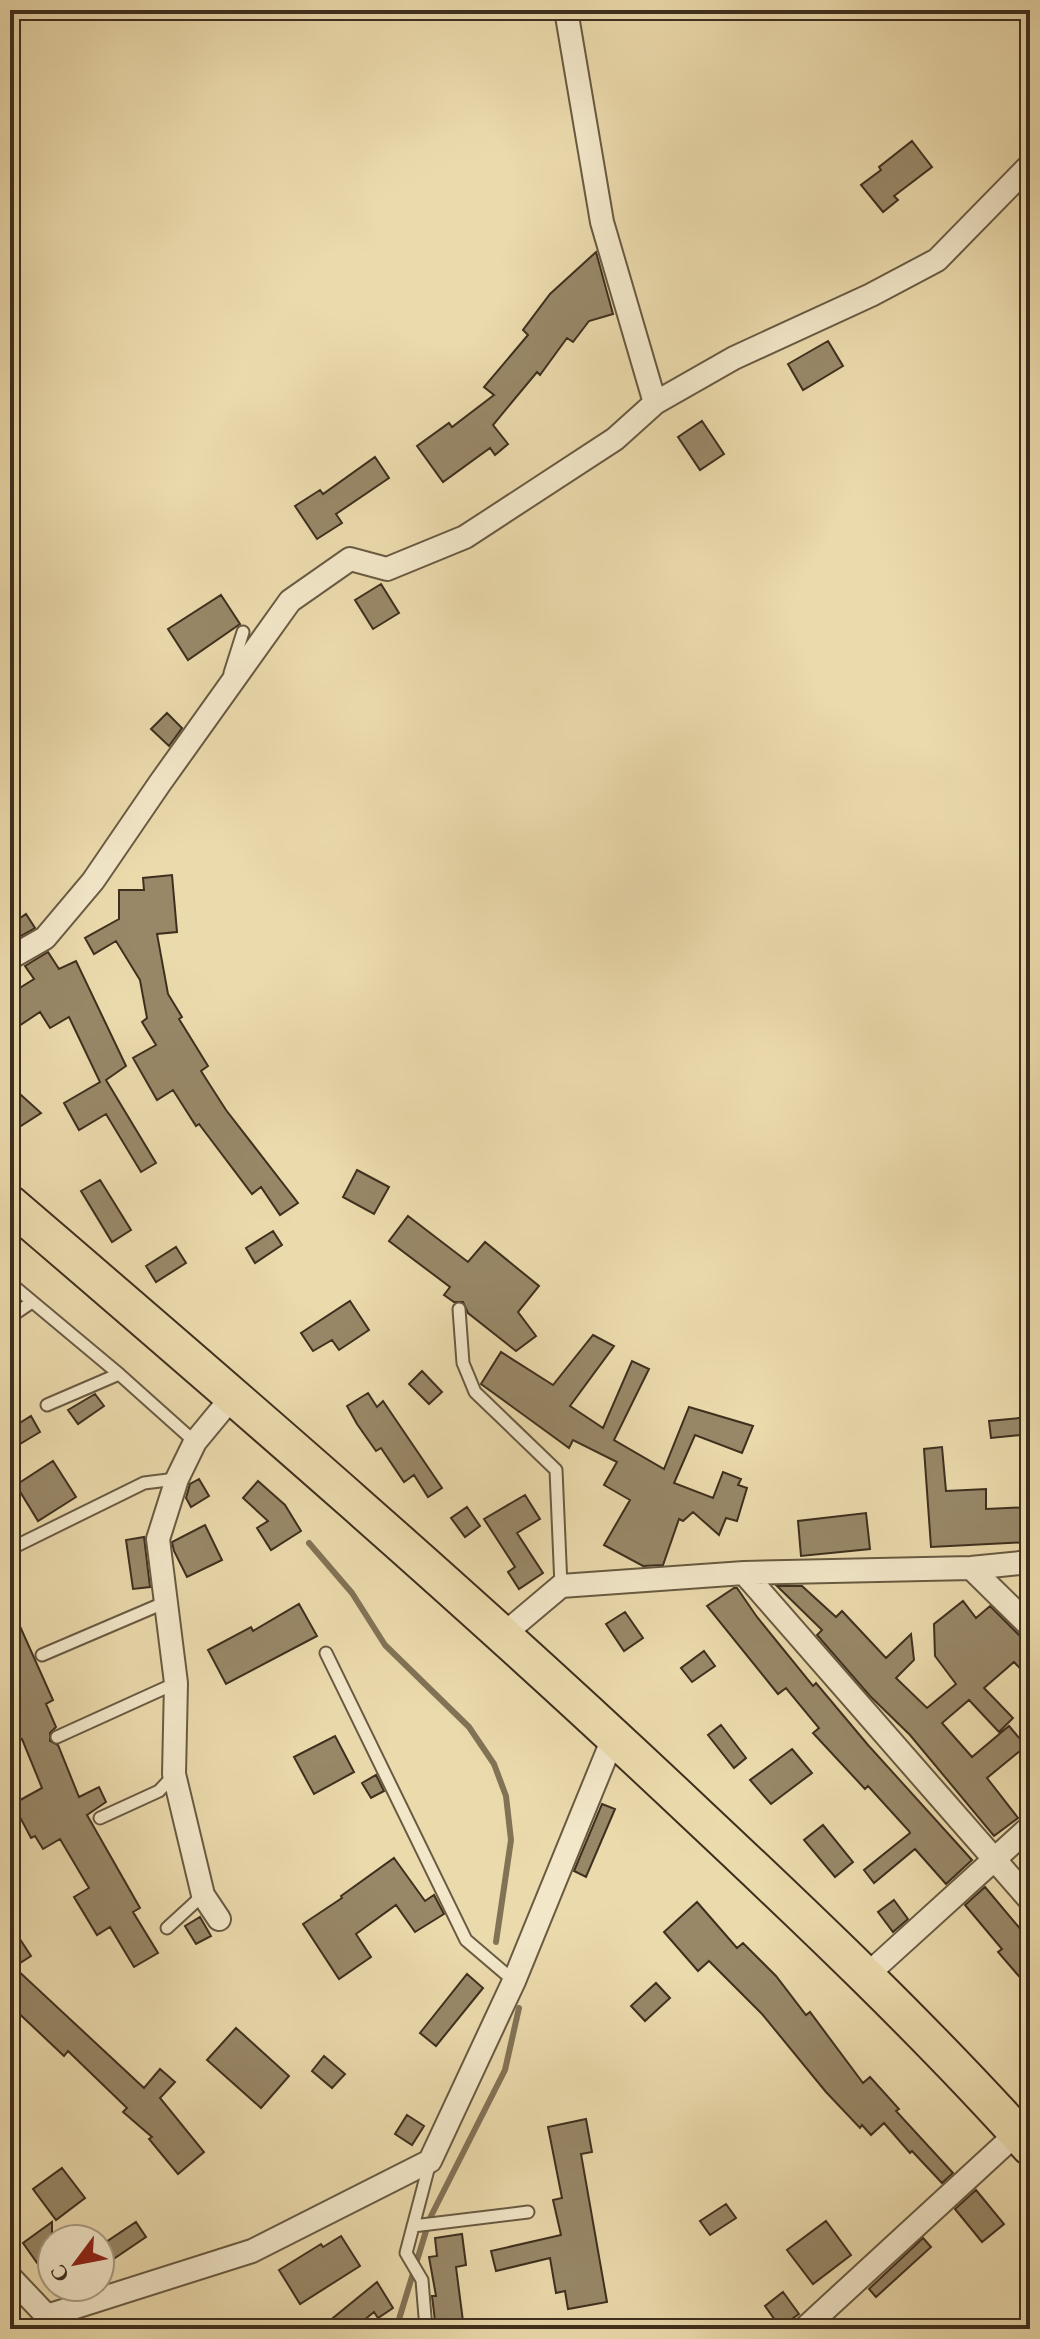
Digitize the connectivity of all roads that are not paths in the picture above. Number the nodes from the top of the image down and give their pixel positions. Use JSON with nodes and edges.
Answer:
{"nodes":[{"id":1,"x":566,"y":10,"type":"edge"},
{"id":2,"x":1030,"y":165,"type":"edge"},
{"id":3,"x":655,"y":403,"type":"junction"},
{"id":4,"x":243,"y":632,"type":"dead end"},
{"id":5,"x":224,"y":693,"type":"junction"},
{"id":6,"x":10,"y":958,"type":"edge"},
{"id":7,"x":10,"y":1204,"type":"edge"},
{"id":8,"x":10,"y":1283,"type":"edge"},
{"id":9,"x":32,"y":1302,"type":"junction"},
{"id":10,"x":459,"y":1309,"type":"dead end"},
{"id":11,"x":10,"y":1317,"type":"edge"},
{"id":12,"x":119,"y":1374,"type":"junction"},
{"id":13,"x":233,"y":1396,"type":"junction"},
{"id":14,"x":47,"y":1405,"type":"dead end"},
{"id":15,"x":195,"y":1442,"type":"junction"},
{"id":16,"x":177,"y":1479,"type":"junction"},
{"id":17,"x":10,"y":1549,"type":"edge"},
{"id":18,"x":1030,"y":1562,"type":"edge"},
{"id":19,"x":971,"y":1568,"type":"junction"},
{"id":20,"x":744,"y":1573,"type":"junction"},
{"id":21,"x":561,"y":1586,"type":"junction"},
{"id":22,"x":166,"y":1602,"type":"junction"},
{"id":23,"x":1030,"y":1626,"type":"edge"},
{"id":24,"x":504,"y":1634,"type":"junction"},
{"id":25,"x":326,"y":1653,"type":"dead end"},
{"id":26,"x":42,"y":1655,"type":"dead end"},
{"id":27,"x":176,"y":1683,"type":"junction"},
{"id":28,"x":614,"y":1736,"type":"junction"},
{"id":29,"x":57,"y":1737,"type":"dead end"},
{"id":30,"x":174,"y":1774,"type":"junction"},
{"id":31,"x":100,"y":1818,"type":"dead end"},
{"id":32,"x":1030,"y":1827,"type":"edge"},
{"id":33,"x":995,"y":1859,"type":"junction"},
{"id":34,"x":203,"y":1895,"type":"junction"},
{"id":35,"x":1030,"y":1900,"type":"edge"},
{"id":36,"x":219,"y":1919,"type":"dead end"},
{"id":37,"x":167,"y":1928,"type":"dead end"},
{"id":38,"x":867,"y":1975,"type":"junction"},
{"id":39,"x":514,"y":1981,"type":"junction"},
{"id":40,"x":1024,"y":2140,"type":"edge"},
{"id":41,"x":430,"y":2161,"type":"junction"},
{"id":42,"x":528,"y":2212,"type":"dead end"},
{"id":43,"x":417,"y":2226,"type":"junction"},
{"id":44,"x":10,"y":2277,"type":"edge"},
{"id":45,"x":41,"y":2322,"type":"edge"},
{"id":46,"x":426,"y":2329,"type":"edge"},
{"id":47,"x":804,"y":2329,"type":"edge"}],
"edges":[{"from":1,"to":3,"type":"street"},
{"from":2,"to":3,"type":"street"},
{"from":3,"to":5,"type":"street"},
{"from":4,"to":5,"type":"lane"},
{"from":5,"to":6,"type":"street"},
{"from":7,"to":13,"type":"main road"},
{"from":8,"to":9,"type":"lane"},
{"from":9,"to":11,"type":"lane"},
{"from":9,"to":12,"type":"lane"},
{"from":10,"to":21,"type":"lane"},
{"from":12,"to":14,"type":"lane"},
{"from":12,"to":15,"type":"lane"},
{"from":13,"to":15,"type":"street"},
{"from":13,"to":24,"type":"main road"},
{"from":15,"to":16,"type":"street"},
{"from":16,"to":17,"type":"lane"},
{"from":16,"to":22,"type":"street"},
{"from":18,"to":19,"type":"street"},
{"from":19,"to":20,"type":"street"},
{"from":19,"to":23,"type":"street"},
{"from":20,"to":21,"type":"street"},
{"from":20,"to":33,"type":"street"},
{"from":21,"to":24,"type":"street"},
{"from":22,"to":26,"type":"lane"},
{"from":22,"to":27,"type":"street"},
{"from":24,"to":28,"type":"main road"},
{"from":25,"to":39,"type":"lane"},
{"from":27,"to":29,"type":"lane"},
{"from":27,"to":30,"type":"street"},
{"from":28,"to":38,"type":"main road"},
{"from":28,"to":39,"type":"street"},
{"from":30,"to":31,"type":"lane"},
{"from":30,"to":34,"type":"street"},
{"from":32,"to":33,"type":"street"},
{"from":33,"to":35,"type":"street"},
{"from":33,"to":38,"type":"street"},
{"from":34,"to":36,"type":"street"},
{"from":34,"to":37,"type":"lane"},
{"from":38,"to":40,"type":"main road"},
{"from":39,"to":41,"type":"street"},
{"from":40,"to":47,"type":"street"},
{"from":41,"to":43,"type":"lane"},
{"from":41,"to":45,"type":"street"},
{"from":42,"to":43,"type":"lane"},
{"from":43,"to":46,"type":"lane"},
{"from":44,"to":45,"type":"street"}]}
